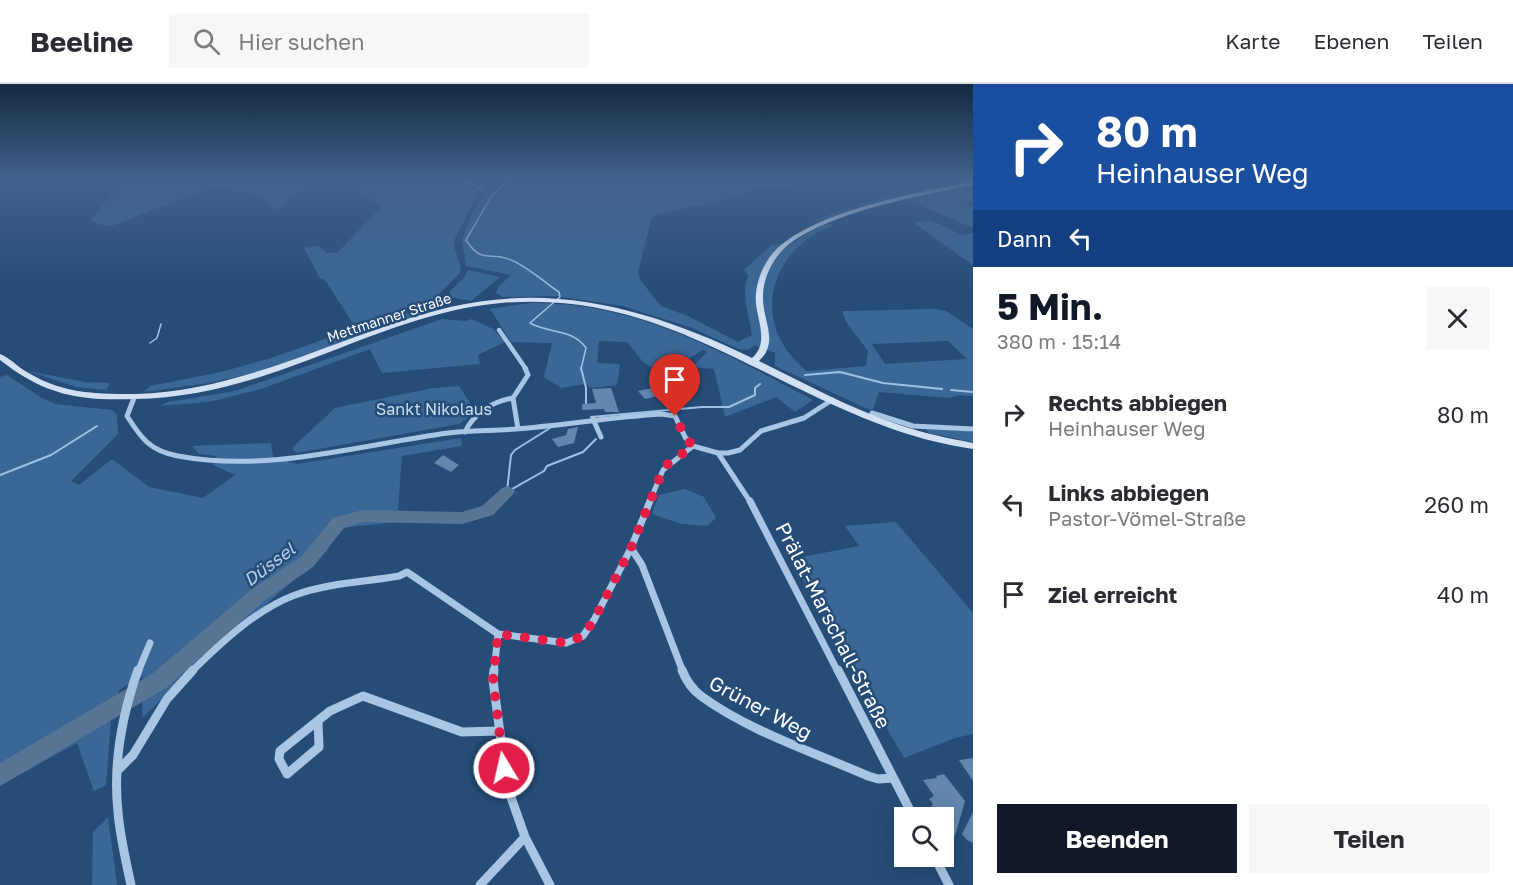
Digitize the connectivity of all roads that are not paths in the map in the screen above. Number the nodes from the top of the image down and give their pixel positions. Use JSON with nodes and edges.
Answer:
{"nodes":[{"id":1,"x":844,"y":216,"type":"edge"},
{"id":2,"x":499,"y":330,"type":"dead end"},
{"id":3,"x":0,"y":356,"type":"edge"},
{"id":4,"x":754,"y":361,"type":"junction"},
{"id":5,"x":134,"y":398,"type":"junction"},
{"id":6,"x":513,"y":398,"type":"junction"},
{"id":7,"x":832,"y":400,"type":"junction"},
{"id":8,"x":872,"y":413,"type":"dead end"},
{"id":9,"x":593,"y":419,"type":"junction"},
{"id":10,"x":518,"y":429,"type":"junction"},
{"id":11,"x":973,"y":429,"type":"edge"},
{"id":12,"x":465,"y":432,"type":"junction"},
{"id":13,"x":601,"y":437,"type":"dead end"},
{"id":14,"x":693,"y":446,"type":"junction"},
{"id":15,"x":973,"y":446,"type":"edge"},
{"id":16,"x":718,"y":453,"type":"junction"},
{"id":17,"x":631,"y":548,"type":"junction"},
{"id":18,"x":498,"y":634,"type":"junction"},
{"id":19,"x":150,"y":643,"type":"dead end"},
{"id":20,"x":318,"y":722,"type":"junction"},
{"id":21,"x":499,"y":730,"type":"junction"},
{"id":22,"x":118,"y":770,"type":"junction"},
{"id":23,"x":893,"y":778,"type":"junction"},
{"id":24,"x":908,"y":807,"type":"edge"},
{"id":25,"x":525,"y":837,"type":"junction"},
{"id":26,"x":940,"y":867,"type":"edge"},
{"id":27,"x":131,"y":885,"type":"edge"},
{"id":28,"x":480,"y":885,"type":"edge"},
{"id":29,"x":550,"y":885,"type":"edge"},
{"id":30,"x":949,"y":885,"type":"edge"}],
"edges":[{"from":1,"to":4,"type":"main road"},
{"from":2,"to":6,"type":"street"},
{"from":3,"to":5,"type":"main road","name":"Mettmanner Straße"},
{"from":4,"to":5,"type":"main road","name":"Mettmanner Straße"},
{"from":4,"to":7,"type":"main road","name":"Mettmanner Straße"},
{"from":5,"to":12,"type":"street"},
{"from":6,"to":10,"type":"street"},
{"from":6,"to":12,"type":"street"},
{"from":7,"to":15,"type":"main road","name":"Mettmanner Straße"},
{"from":7,"to":16,"type":"street"},
{"from":8,"to":11,"type":"street"},
{"from":9,"to":10,"type":"street"},
{"from":9,"to":13,"type":"street"},
{"from":9,"to":14,"type":"street"},
{"from":10,"to":12,"type":"street"},
{"from":14,"to":16,"type":"street"},
{"from":14,"to":17,"type":"street"},
{"from":16,"to":23,"type":"street","name":"Prälat-Marschall-Straße"},
{"from":17,"to":18,"type":"street"},
{"from":17,"to":23,"type":"street","name":"Grüner Weg"},
{"from":18,"to":21,"type":"street"},
{"from":18,"to":22,"type":"street"},
{"from":19,"to":22,"type":"street"},
{"from":20,"to":20,"type":"street"},
{"from":20,"to":21,"type":"street"},
{"from":21,"to":25,"type":"street"},
{"from":22,"to":27,"type":"street"},
{"from":23,"to":24,"type":"street","name":"Prälat-Marschall-Straße"},
{"from":25,"to":28,"type":"street"},
{"from":25,"to":29,"type":"street"},
{"from":26,"to":30,"type":"street"}]}
